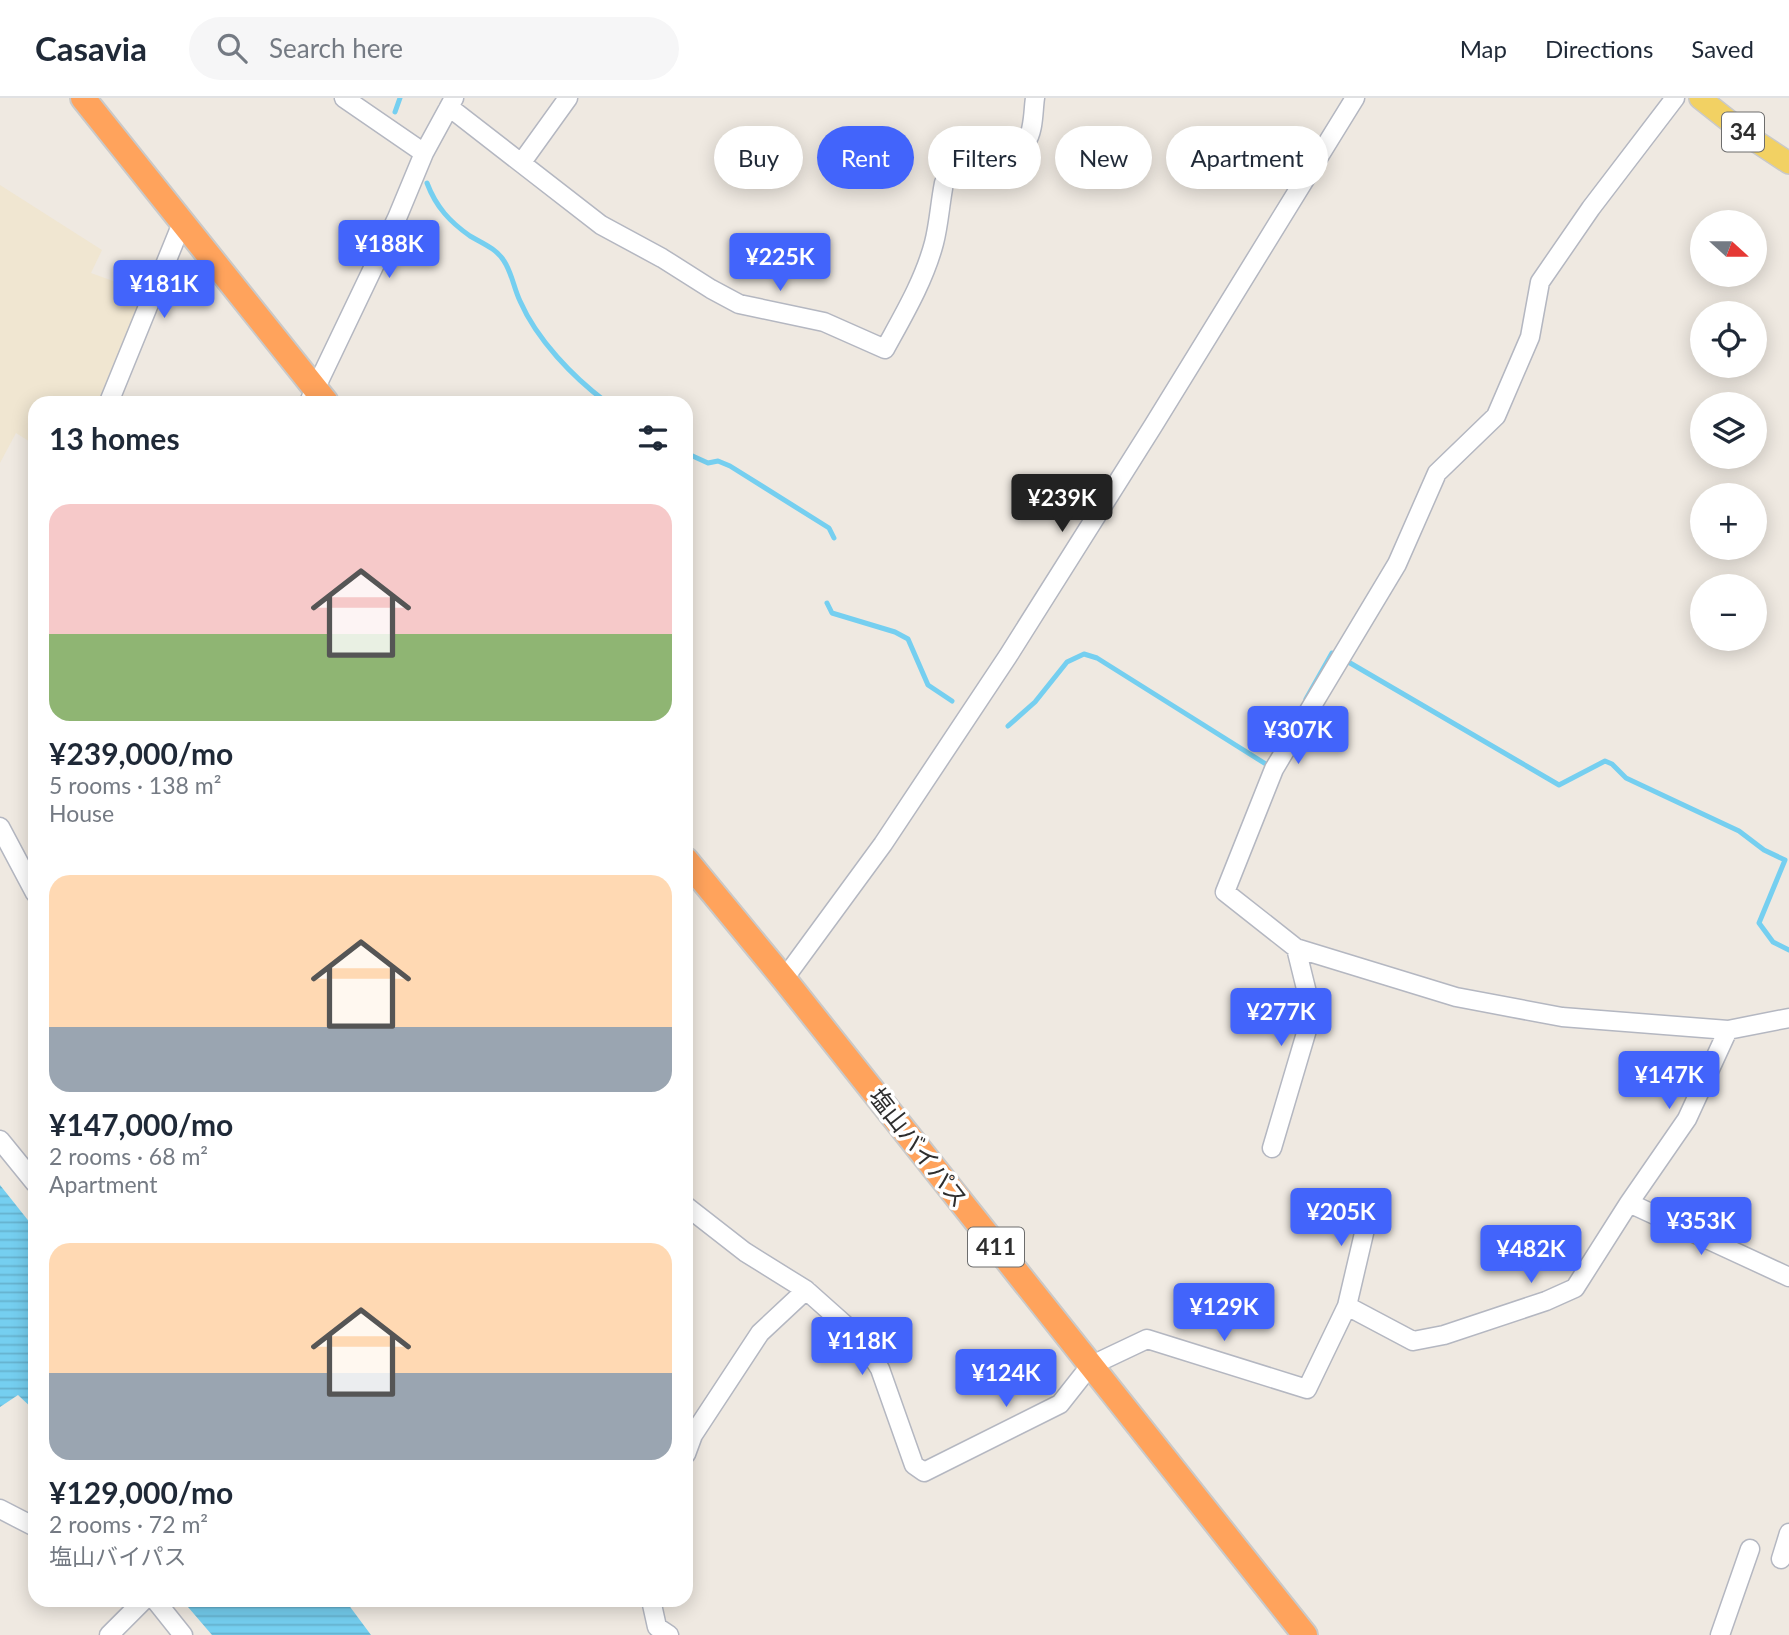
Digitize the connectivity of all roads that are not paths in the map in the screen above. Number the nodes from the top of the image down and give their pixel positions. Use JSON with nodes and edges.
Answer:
{"nodes":[{"id":1,"x":83,"y":98,"type":"edge"},
{"id":2,"x":344,"y":98,"type":"edge"},
{"id":3,"x":568,"y":98,"type":"edge"},
{"id":4,"x":1035,"y":98,"type":"edge"},
{"id":5,"x":1355,"y":98,"type":"edge"},
{"id":6,"x":1675,"y":98,"type":"edge"},
{"id":7,"x":1700,"y":98,"type":"edge"},
{"id":8,"x":452,"y":102,"type":"edge"},
{"id":9,"x":424,"y":153,"type":"junction"},
{"id":10,"x":522,"y":162,"type":"junction"},
{"id":11,"x":1789,"y":163,"type":"edge"},
{"id":12,"x":182,"y":223,"type":"junction"},
{"id":13,"x":111,"y":396,"type":"edge"},
{"id":14,"x":315,"y":396,"type":"edge"},
{"id":15,"x":318,"y":396,"type":"edge"},
{"id":16,"x":0,"y":827,"type":"edge"},
{"id":17,"x":693,"y":868,"type":"edge"},
{"id":18,"x":28,"y":880,"type":"edge"},
{"id":19,"x":1296,"y":948,"type":"junction"},
{"id":20,"x":784,"y":979,"type":"junction"},
{"id":21,"x":1789,"y":1018,"type":"edge"},
{"id":22,"x":1728,"y":1030,"type":"junction"},
{"id":23,"x":0,"y":1140,"type":"edge"},
{"id":24,"x":1272,"y":1148,"type":"dead end"},
{"id":25,"x":28,"y":1174,"type":"edge"},
{"id":26,"x":1372,"y":1199,"type":"dead end"},
{"id":27,"x":1629,"y":1203,"type":"junction"},
{"id":28,"x":693,"y":1211,"type":"edge"},
{"id":29,"x":1789,"y":1277,"type":"edge"},
{"id":30,"x":806,"y":1290,"type":"junction"},
{"id":31,"x":1347,"y":1306,"type":"junction"},
{"id":32,"x":1090,"y":1366,"type":"junction"},
{"id":33,"x":693,"y":1435,"type":"edge"},
{"id":34,"x":0,"y":1509,"type":"edge"},
{"id":35,"x":28,"y":1523,"type":"edge"},
{"id":36,"x":1789,"y":1533,"type":"edge"},
{"id":37,"x":1750,"y":1549,"type":"dead end"},
{"id":38,"x":1781,"y":1559,"type":"dead end"},
{"id":39,"x":137,"y":1607,"type":"edge"},
{"id":40,"x":161,"y":1607,"type":"edge"},
{"id":41,"x":653,"y":1607,"type":"edge"},
{"id":42,"x":109,"y":1635,"type":"edge"},
{"id":43,"x":183,"y":1635,"type":"edge"},
{"id":44,"x":669,"y":1635,"type":"edge"},
{"id":45,"x":1305,"y":1635,"type":"edge"},
{"id":46,"x":1720,"y":1635,"type":"edge"}],
"edges":[{"from":1,"to":12,"type":"highway"},
{"from":2,"to":9,"type":"street"},
{"from":3,"to":10,"type":"street"},
{"from":4,"to":10,"type":"street"},
{"from":5,"to":20,"type":"street"},
{"from":6,"to":19,"type":"street"},
{"from":7,"to":11,"type":"main road","number":"34"},
{"from":8,"to":9,"type":"street"},
{"from":8,"to":10,"type":"street"},
{"from":9,"to":15,"type":"street"},
{"from":12,"to":13,"type":"street"},
{"from":12,"to":14,"type":"highway"},
{"from":16,"to":18,"type":"street"},
{"from":17,"to":20,"type":"highway","name":"塩山バイパス","number":"411"},
{"from":19,"to":22,"type":"street"},
{"from":19,"to":24,"type":"street"},
{"from":20,"to":32,"type":"highway","name":"塩山バイパス","number":"411"},
{"from":21,"to":22,"type":"street"},
{"from":22,"to":27,"type":"street"},
{"from":23,"to":25,"type":"street"},
{"from":26,"to":31,"type":"street"},
{"from":27,"to":29,"type":"street"},
{"from":27,"to":31,"type":"street"},
{"from":28,"to":30,"type":"street"},
{"from":30,"to":32,"type":"street"},
{"from":30,"to":33,"type":"street"},
{"from":31,"to":32,"type":"street"},
{"from":32,"to":45,"type":"highway","name":"塩山バイパス","number":"411"},
{"from":34,"to":35,"type":"street"},
{"from":36,"to":38,"type":"street"},
{"from":37,"to":46,"type":"street"},
{"from":39,"to":42,"type":"street"},
{"from":40,"to":43,"type":"street"},
{"from":41,"to":44,"type":"street"}]}
